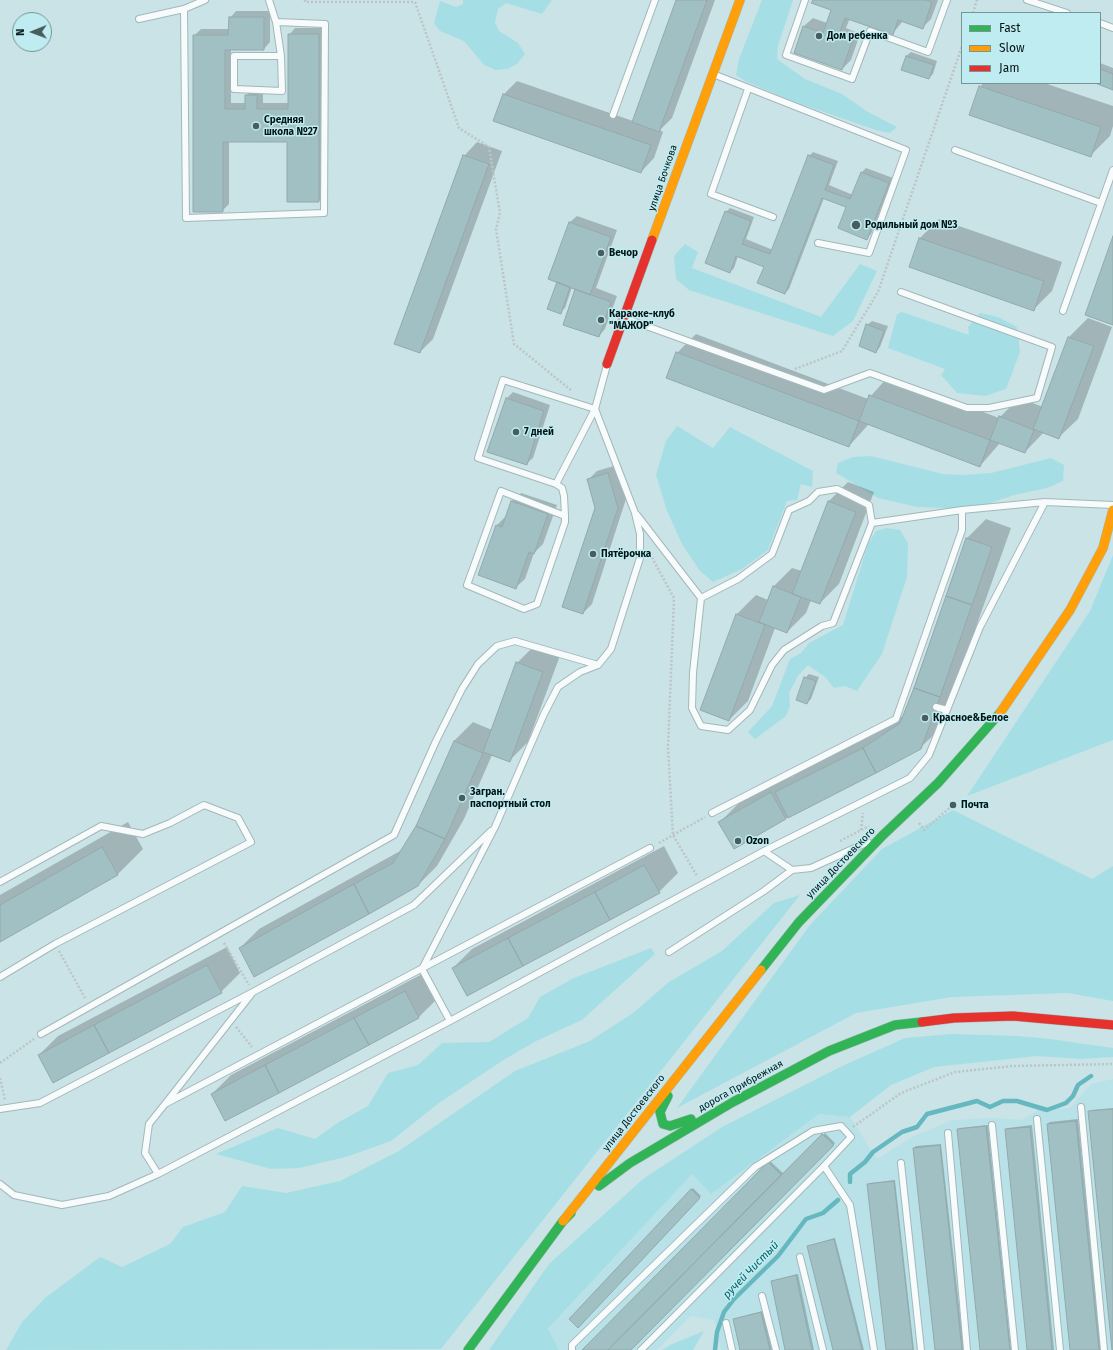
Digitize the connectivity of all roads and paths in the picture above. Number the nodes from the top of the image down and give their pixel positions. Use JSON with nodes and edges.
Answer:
{"nodes":[{"id":1,"x":205,"y":0,"type":"edge"},
{"id":2,"x":269,"y":0,"type":"edge"},
{"id":3,"x":305,"y":0,"type":"edge"},
{"id":4,"x":655,"y":0,"type":"edge"},
{"id":5,"x":740,"y":0,"type":"edge"},
{"id":6,"x":805,"y":0,"type":"edge"},
{"id":7,"x":946,"y":0,"type":"edge"},
{"id":8,"x":977,"y":0,"type":"edge"},
{"id":9,"x":1027,"y":0,"type":"edge"},
{"id":10,"x":184,"y":9,"type":"junction"},
{"id":11,"x":973,"y":12,"type":"edge"},
{"id":12,"x":1064,"y":12,"type":"edge"},
{"id":13,"x":139,"y":19,"type":"dead end"},
{"id":14,"x":276,"y":22,"type":"junction"},
{"id":15,"x":1101,"y":24,"type":"edge"},
{"id":16,"x":1113,"y":28,"type":"edge"},
{"id":17,"x":961,"y":49,"type":"edge"},
{"id":18,"x":281,"y":56,"type":"junction"},
{"id":19,"x":712,"y":74,"type":"junction"},
{"id":20,"x":748,"y":89,"type":"junction"},
{"id":21,"x":613,"y":116,"type":"dead end"},
{"id":22,"x":955,"y":150,"type":"dead end"},
{"id":23,"x":1113,"y":170,"type":"edge"},
{"id":24,"x":1101,"y":203,"type":"junction"},
{"id":25,"x":773,"y":217,"type":"dead end"},
{"id":26,"x":818,"y":243,"type":"dead end"},
{"id":27,"x":901,"y":292,"type":"dead end"},
{"id":28,"x":1063,"y":311,"type":"dead end"},
{"id":29,"x":624,"y":318,"type":"junction"},
{"id":30,"x":607,"y":364,"type":"joint"},
{"id":31,"x":781,"y":374,"type":"junction"},
{"id":32,"x":576,"y":394,"type":"dead end"},
{"id":33,"x":595,"y":409,"type":"junction"},
{"id":34,"x":556,"y":484,"type":"junction"},
{"id":35,"x":1045,"y":502,"type":"junction"},
{"id":36,"x":1113,"y":505,"type":"edge"},
{"id":37,"x":962,"y":510,"type":"junction"},
{"id":38,"x":1113,"y":510,"type":"edge"},
{"id":39,"x":636,"y":513,"type":"junction"},
{"id":40,"x":565,"y":516,"type":"junction"},
{"id":41,"x":872,"y":523,"type":"junction"},
{"id":42,"x":650,"y":553,"type":"dead end"},
{"id":43,"x":701,"y":598,"type":"junction"},
{"id":44,"x":598,"y":665,"type":"junction"},
{"id":45,"x":904,"y":695,"type":"junction"},
{"id":46,"x":910,"y":698,"type":"dead end"},
{"id":47,"x":936,"y":707,"type":"dead end"},
{"id":48,"x":947,"y":710,"type":"junction"},
{"id":49,"x":865,"y":800,"type":"junction"},
{"id":50,"x":712,"y":813,"type":"joint"},
{"id":51,"x":496,"y":827,"type":"junction"},
{"id":52,"x":861,"y":830,"type":"dead end"},
{"id":53,"x":673,"y":835,"type":"junction"},
{"id":54,"x":882,"y":836,"type":"junction"},
{"id":55,"x":650,"y":848,"type":"joint"},
{"id":56,"x":764,"y":851,"type":"junction"},
{"id":57,"x":792,"y":870,"type":"junction"},
{"id":58,"x":0,"y":882,"type":"edge"},
{"id":59,"x":702,"y":885,"type":"junction"},
{"id":60,"x":219,"y":935,"type":"junction"},
{"id":61,"x":55,"y":944,"type":"junction"},
{"id":62,"x":669,"y":952,"type":"dead end"},
{"id":63,"x":422,"y":969,"type":"junction"},
{"id":64,"x":0,"y":977,"type":"edge"},
{"id":65,"x":253,"y":992,"type":"junction"},
{"id":66,"x":90,"y":1007,"type":"junction"},
{"id":67,"x":230,"y":1021,"type":"junction"},
{"id":68,"x":450,"y":1021,"type":"junction"},
{"id":69,"x":1113,"y":1025,"type":"edge"},
{"id":70,"x":41,"y":1034,"type":"joint"},
{"id":71,"x":258,"y":1055,"type":"junction"},
{"id":72,"x":0,"y":1063,"type":"edge"},
{"id":73,"x":687,"y":1063,"type":"junction"},
{"id":74,"x":1113,"y":1064,"type":"edge"},
{"id":75,"x":0,"y":1078,"type":"edge"},
{"id":76,"x":733,"y":1102,"type":"junction"},
{"id":77,"x":165,"y":1104,"type":"junction"},
{"id":78,"x":1081,"y":1107,"type":"dead end"},
{"id":79,"x":7,"y":1108,"type":"junction"},
{"id":80,"x":0,"y":1109,"type":"edge"},
{"id":81,"x":1037,"y":1119,"type":"dead end"},
{"id":82,"x":992,"y":1125,"type":"dead end"},
{"id":83,"x":846,"y":1132,"type":"junction"},
{"id":84,"x":948,"y":1134,"type":"dead end"},
{"id":85,"x":901,"y":1163,"type":"dead end"},
{"id":86,"x":824,"y":1166,"type":"junction"},
{"id":87,"x":158,"y":1174,"type":"junction"},
{"id":88,"x":0,"y":1184,"type":"edge"},
{"id":89,"x":563,"y":1221,"type":"junction"},
{"id":90,"x":800,"y":1257,"type":"dead end"},
{"id":91,"x":762,"y":1296,"type":"dead end"},
{"id":92,"x":726,"y":1323,"type":"dead end"},
{"id":93,"x":468,"y":1350,"type":"edge"},
{"id":94,"x":572,"y":1350,"type":"edge"},
{"id":95,"x":641,"y":1350,"type":"edge"},
{"id":96,"x":732,"y":1350,"type":"edge"},
{"id":97,"x":776,"y":1350,"type":"edge"},
{"id":98,"x":823,"y":1350,"type":"edge"},
{"id":99,"x":874,"y":1350,"type":"edge"},
{"id":100,"x":921,"y":1350,"type":"edge"},
{"id":101,"x":967,"y":1350,"type":"edge"},
{"id":102,"x":1015,"y":1350,"type":"edge"},
{"id":103,"x":1060,"y":1350,"type":"edge"},
{"id":104,"x":1104,"y":1350,"type":"edge"}],
"edges":[{"from":1,"to":10,"type":"lane"},
{"from":2,"to":14,"type":"lane"},
{"from":3,"to":32,"type":"path"},
{"from":4,"to":21,"type":"lane"},
{"from":5,"to":19,"type":"street","name":"улица Бочкова"},
{"from":6,"to":7,"type":"lane"},
{"from":8,"to":11,"type":"path"},
{"from":9,"to":12,"type":"lane"},
{"from":10,"to":13,"type":"lane"},
{"from":10,"to":14,"type":"lane"},
{"from":14,"to":18,"type":"lane"},
{"from":15,"to":16,"type":"lane"},
{"from":17,"to":31,"type":"path"},
{"from":18,"to":18,"type":"lane"},
{"from":19,"to":20,"type":"lane"},
{"from":19,"to":29,"type":"street","name":"улица Бочкова"},
{"from":20,"to":25,"type":"lane"},
{"from":20,"to":26,"type":"lane"},
{"from":22,"to":24,"type":"lane"},
{"from":23,"to":24,"type":"lane"},
{"from":24,"to":28,"type":"lane"},
{"from":27,"to":31,"type":"lane"},
{"from":29,"to":30,"type":"street","name":"улица Бочкова"},
{"from":29,"to":31,"type":"lane"},
{"from":30,"to":33,"type":"lane"},
{"from":33,"to":34,"type":"lane"},
{"from":33,"to":34,"type":"lane"},
{"from":33,"to":39,"type":"lane"},
{"from":34,"to":40,"type":"lane"},
{"from":35,"to":36,"type":"lane"},
{"from":35,"to":37,"type":"lane"},
{"from":35,"to":48,"type":"lane"},
{"from":37,"to":41,"type":"lane"},
{"from":37,"to":45,"type":"lane"},
{"from":38,"to":54,"type":"street","name":"улица Достоевского"},
{"from":39,"to":43,"type":"lane"},
{"from":39,"to":44,"type":"lane"},
{"from":40,"to":40,"type":"lane"},
{"from":41,"to":43,"type":"lane"},
{"from":41,"to":43,"type":"lane"},
{"from":42,"to":53,"type":"path"},
{"from":44,"to":51,"type":"lane"},
{"from":44,"to":60,"type":"lane"},
{"from":45,"to":46,"type":"lane"},
{"from":45,"to":50,"type":"lane"},
{"from":47,"to":48,"type":"lane"},
{"from":48,"to":49,"type":"lane"},
{"from":49,"to":52,"type":"path"},
{"from":49,"to":56,"type":"lane"},
{"from":50,"to":53,"type":"path"},
{"from":51,"to":63,"type":"lane"},
{"from":51,"to":65,"type":"lane"},
{"from":53,"to":55,"type":"path"},
{"from":53,"to":59,"type":"path"},
{"from":54,"to":57,"type":"lane"},
{"from":54,"to":73,"type":"street","name":"улица Достоевского"},
{"from":55,"to":63,"type":"lane"},
{"from":56,"to":57,"type":"lane"},
{"from":56,"to":59,"type":"lane"},
{"from":57,"to":62,"type":"lane"},
{"from":58,"to":61,"type":"lane"},
{"from":59,"to":68,"type":"lane"},
{"from":60,"to":65,"type":"path"},
{"from":60,"to":66,"type":"lane"},
{"from":61,"to":64,"type":"lane"},
{"from":61,"to":66,"type":"path"},
{"from":63,"to":68,"type":"lane"},
{"from":63,"to":71,"type":"lane"},
{"from":65,"to":67,"type":"lane"},
{"from":65,"to":79,"type":"lane"},
{"from":66,"to":70,"type":"lane"},
{"from":67,"to":71,"type":"path"},
{"from":67,"to":77,"type":"lane"},
{"from":68,"to":87,"type":"lane"},
{"from":69,"to":76,"type":"street","name":"дорога Прибрежная"},
{"from":70,"to":72,"type":"path"},
{"from":71,"to":77,"type":"lane"},
{"from":73,"to":76,"type":"street"},
{"from":73,"to":89,"type":"street","name":"улица Достоевского"},
{"from":74,"to":83,"type":"path"},
{"from":75,"to":79,"type":"path"},
{"from":76,"to":89,"type":"street","name":"дорога Прибрежная"},
{"from":77,"to":87,"type":"lane"},
{"from":78,"to":104,"type":"lane"},
{"from":79,"to":80,"type":"lane"},
{"from":81,"to":103,"type":"lane"},
{"from":82,"to":102,"type":"lane"},
{"from":83,"to":86,"type":"lane"},
{"from":83,"to":94,"type":"lane"},
{"from":84,"to":101,"type":"lane"},
{"from":85,"to":100,"type":"lane"},
{"from":86,"to":95,"type":"lane"},
{"from":86,"to":99,"type":"lane"},
{"from":87,"to":88,"type":"lane"},
{"from":89,"to":93,"type":"street","name":"дорога Прибрежная"},
{"from":90,"to":98,"type":"lane"},
{"from":91,"to":97,"type":"lane"},
{"from":92,"to":96,"type":"lane"}]}
